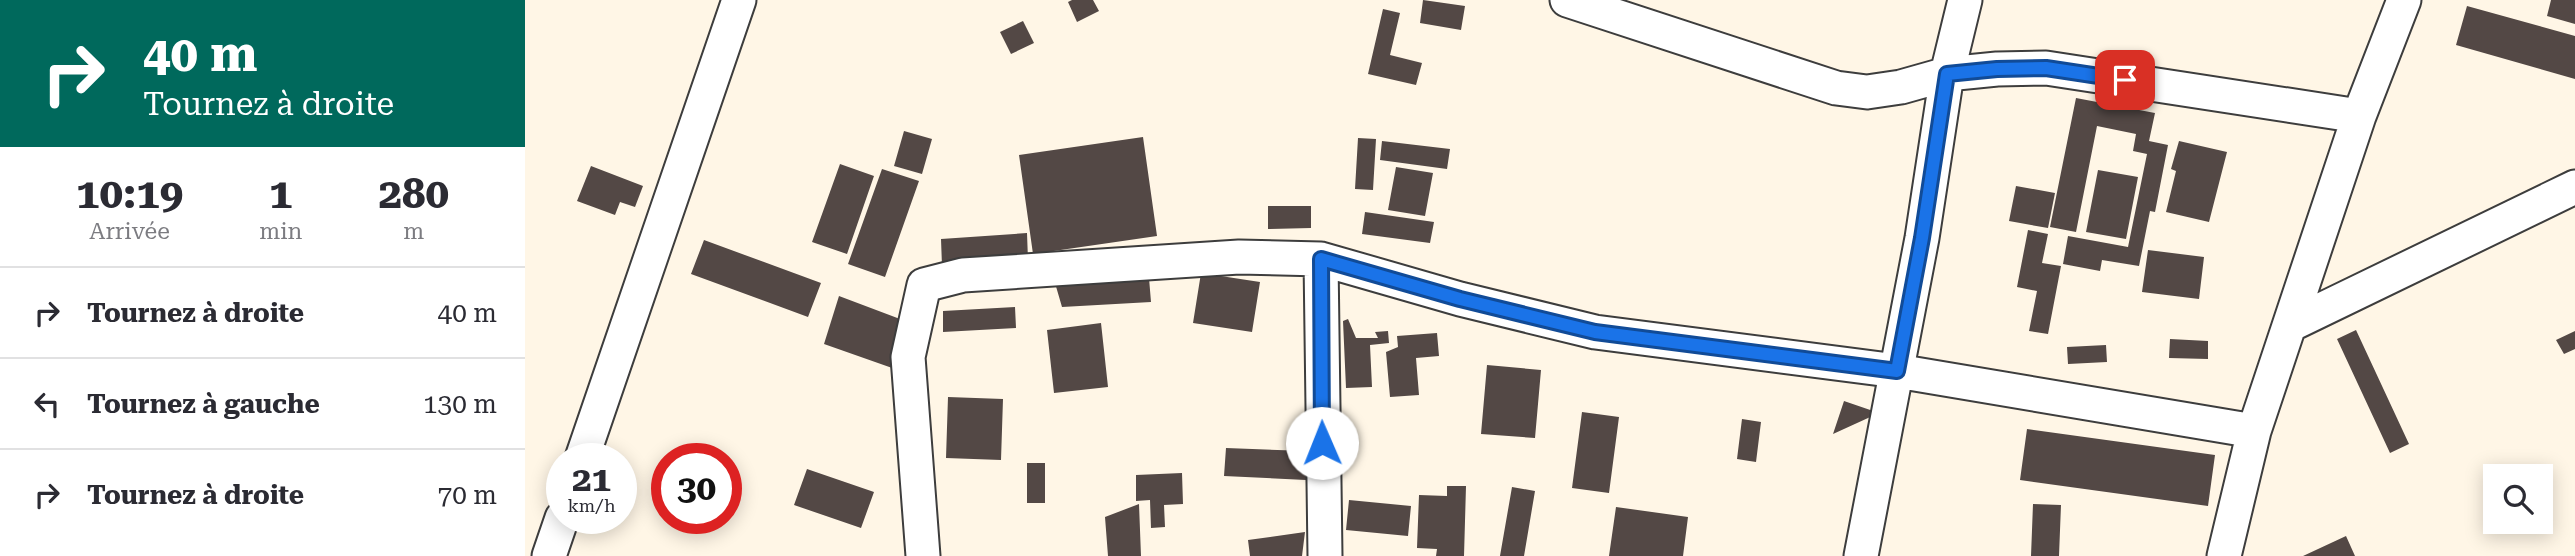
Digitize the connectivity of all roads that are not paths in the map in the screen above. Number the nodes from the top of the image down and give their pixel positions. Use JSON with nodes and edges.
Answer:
{"nodes":[{"id":1,"x":739,"y":0,"type":"edge"},
{"id":2,"x":1567,"y":0,"type":"edge"},
{"id":3,"x":1965,"y":0,"type":"edge"},
{"id":4,"x":2404,"y":0,"type":"edge"},
{"id":5,"x":1947,"y":74,"type":"junction"},
{"id":6,"x":2359,"y":116,"type":"junction"},
{"id":7,"x":2575,"y":187,"type":"edge"},
{"id":8,"x":1321,"y":259,"type":"junction"},
{"id":9,"x":2290,"y":325,"type":"junction"},
{"id":10,"x":1897,"y":371,"type":"junction"},
{"id":11,"x":2253,"y":431,"type":"junction"},
{"id":12,"x":587,"y":443,"type":"edge"},
{"id":13,"x":557,"y":534,"type":"edge"},
{"id":14,"x":549,"y":556,"type":"edge"},
{"id":15,"x":923,"y":556,"type":"edge"},
{"id":16,"x":1325,"y":556,"type":"edge"},
{"id":17,"x":1861,"y":556,"type":"edge"},
{"id":18,"x":2224,"y":556,"type":"edge"}],
"edges":[{"from":1,"to":12,"type":"street"},
{"from":2,"to":5,"type":"street"},
{"from":3,"to":5,"type":"street"},
{"from":4,"to":6,"type":"street"},
{"from":5,"to":6,"type":"street"},
{"from":5,"to":10,"type":"street"},
{"from":6,"to":9,"type":"street"},
{"from":7,"to":9,"type":"street"},
{"from":8,"to":10,"type":"street"},
{"from":8,"to":15,"type":"street"},
{"from":8,"to":16,"type":"street"},
{"from":9,"to":11,"type":"street"},
{"from":10,"to":11,"type":"street"},
{"from":10,"to":17,"type":"street"},
{"from":11,"to":18,"type":"street"},
{"from":13,"to":14,"type":"street"}]}
